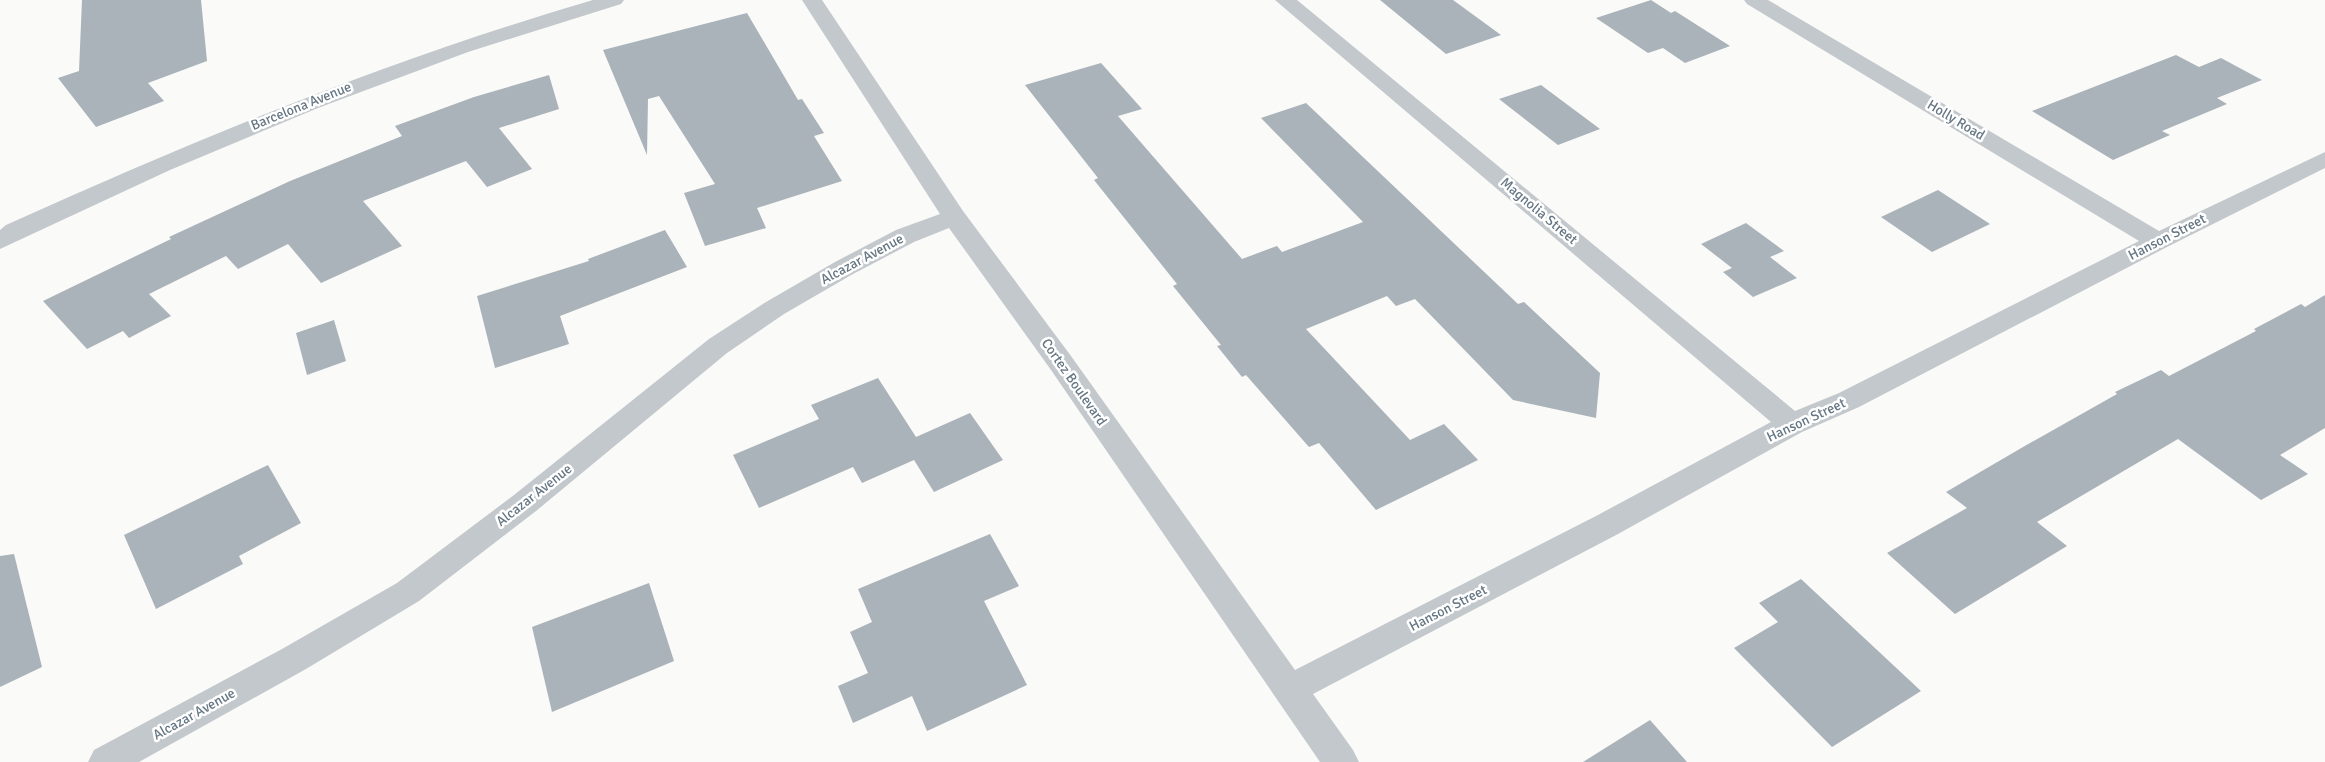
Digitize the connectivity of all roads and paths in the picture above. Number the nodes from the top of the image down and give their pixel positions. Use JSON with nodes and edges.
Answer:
{"nodes":[{"id":1,"x":614,"y":0,"type":"edge"},
{"id":2,"x":812,"y":0,"type":"edge"},
{"id":3,"x":1285,"y":0,"type":"edge"},
{"id":4,"x":1754,"y":0,"type":"edge"},
{"id":5,"x":2325,"y":158,"type":"edge"},
{"id":6,"x":0,"y":213,"type":"edge"},
{"id":7,"x":954,"y":217,"type":"junction"},
{"id":8,"x":8,"y":236,"type":"edge"},
{"id":9,"x":2158,"y":241,"type":"junction"},
{"id":10,"x":1792,"y":424,"type":"junction"},
{"id":11,"x":1291,"y":689,"type":"junction"},
{"id":12,"x":106,"y":762,"type":"edge"},
{"id":13,"x":1341,"y":762,"type":"edge"}],
"edges":[{"from":1,"to":8,"type":"street","name":"Barcelona Avenue"},
{"from":2,"to":7,"type":"street","name":"Cortez Boulevard"},
{"from":3,"to":10,"type":"street","name":"Magnolia Street"},
{"from":4,"to":9,"type":"street","name":"Holly Road"},
{"from":5,"to":9,"type":"street","name":"Hanson Street"},
{"from":6,"to":8,"type":"street"},
{"from":7,"to":11,"type":"street","name":"Cortez Boulevard"},
{"from":7,"to":12,"type":"street","name":"Alcazar Avenue"},
{"from":9,"to":10,"type":"street","name":"Hanson Street"},
{"from":10,"to":11,"type":"street","name":"Hanson Street"},
{"from":11,"to":13,"type":"street","name":"Cortez Boulevard"}]}
